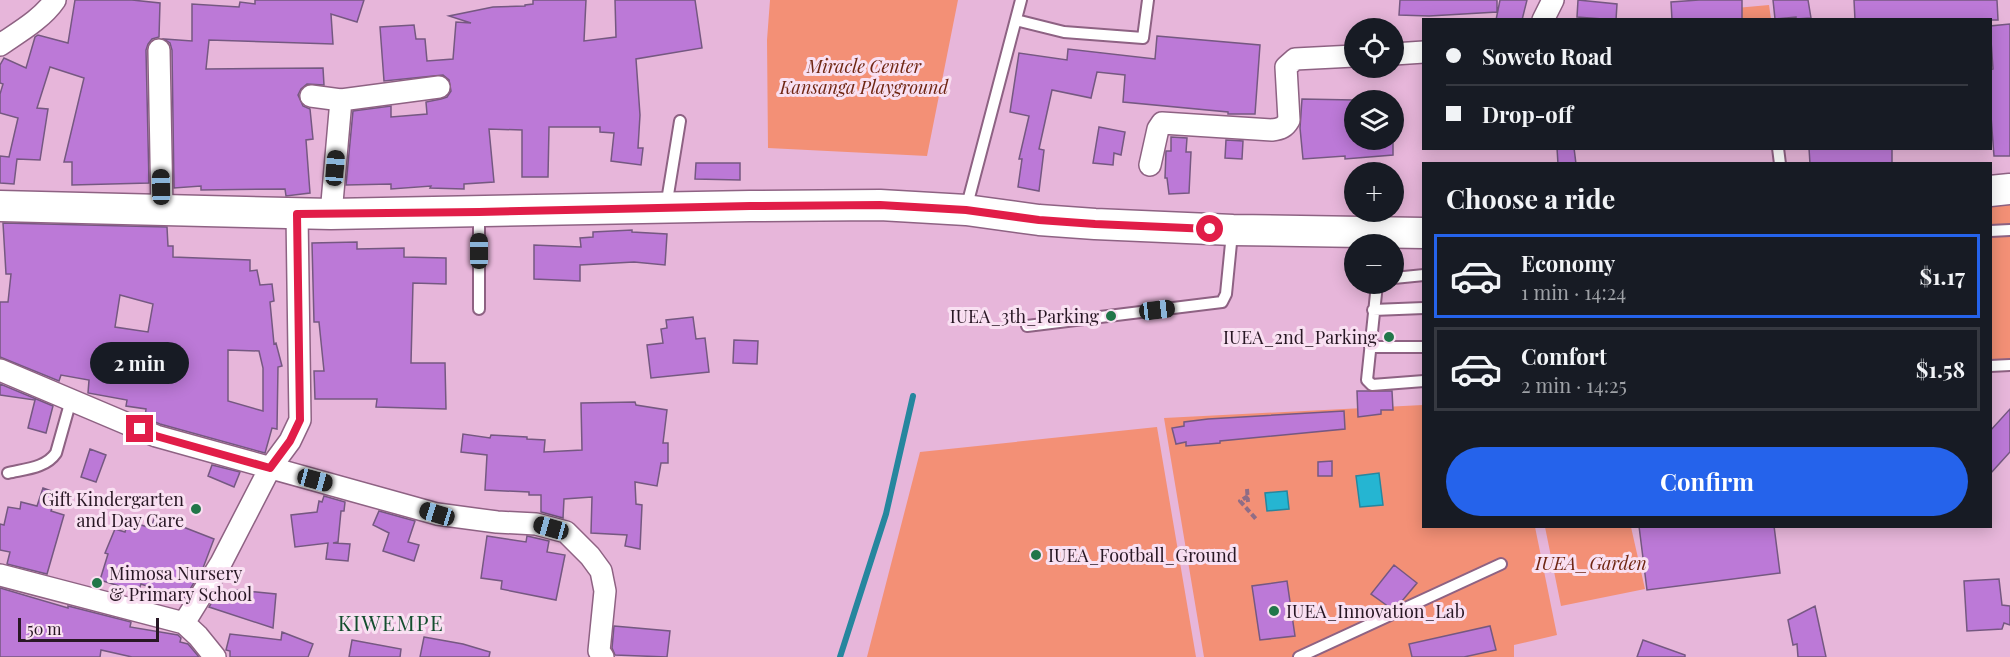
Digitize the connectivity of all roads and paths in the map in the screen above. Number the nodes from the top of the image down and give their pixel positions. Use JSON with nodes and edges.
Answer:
{"nodes":[{"id":1,"x":55,"y":0,"type":"edge"},
{"id":2,"x":1021,"y":0,"type":"edge"},
{"id":3,"x":1148,"y":0,"type":"edge"},
{"id":4,"x":1552,"y":0,"type":"edge"},
{"id":5,"x":1544,"y":18,"type":"edge"},
{"id":6,"x":1016,"y":20,"type":"junction"},
{"id":7,"x":0,"y":45,"type":"edge"},
{"id":8,"x":159,"y":50,"type":"dead end"},
{"id":9,"x":1422,"y":52,"type":"edge"},
{"id":10,"x":1404,"y":53,"type":"edge"},
{"id":11,"x":1344,"y":57,"type":"edge"},
{"id":12,"x":439,"y":87,"type":"dead end"},
{"id":13,"x":311,"y":96,"type":"dead end"},
{"id":14,"x":341,"y":100,"type":"junction"},
{"id":15,"x":680,"y":121,"type":"dead end"},
{"id":16,"x":1150,"y":165,"type":"dead end"},
{"id":17,"x":2010,"y":189,"type":"edge"},
{"id":18,"x":1992,"y":191,"type":"edge"},
{"id":19,"x":0,"y":206,"type":"edge"},
{"id":20,"x":665,"y":208,"type":"junction"},
{"id":21,"x":162,"y":210,"type":"junction"},
{"id":22,"x":966,"y":210,"type":"junction"},
{"id":23,"x":479,"y":212,"type":"junction"},
{"id":24,"x":297,"y":214,"type":"junction"},
{"id":25,"x":331,"y":214,"type":"junction"},
{"id":26,"x":1233,"y":230,"type":"junction"},
{"id":27,"x":2010,"y":230,"type":"edge"},
{"id":28,"x":1992,"y":231,"type":"edge"},
{"id":29,"x":1422,"y":232,"type":"edge"},
{"id":30,"x":1422,"y":275,"type":"edge"},
{"id":31,"x":1404,"y":277,"type":"edge"},
{"id":32,"x":1375,"y":294,"type":"edge"},
{"id":33,"x":1422,"y":308,"type":"edge"},
{"id":34,"x":479,"y":309,"type":"dead end"},
{"id":35,"x":1373,"y":310,"type":"junction"},
{"id":36,"x":1027,"y":326,"type":"dead end"},
{"id":37,"x":1370,"y":347,"type":"junction"},
{"id":38,"x":1422,"y":347,"type":"edge"},
{"id":39,"x":2010,"y":365,"type":"edge"},
{"id":40,"x":1992,"y":366,"type":"edge"},
{"id":41,"x":0,"y":370,"type":"edge"},
{"id":42,"x":1422,"y":381,"type":"edge"},
{"id":43,"x":71,"y":400,"type":"junction"},
{"id":44,"x":270,"y":468,"type":"junction"},
{"id":45,"x":8,"y":473,"type":"dead end"},
{"id":46,"x":1247,"y":489,"type":"dead end"},
{"id":47,"x":1248,"y":496,"type":"junction"},
{"id":48,"x":1248,"y":502,"type":"dead end"},
{"id":49,"x":1256,"y":519,"type":"dead end"},
{"id":50,"x":1501,"y":564,"type":"dead end"},
{"id":51,"x":0,"y":575,"type":"edge"},
{"id":52,"x":184,"y":623,"type":"junction"},
{"id":53,"x":215,"y":657,"type":"edge"},
{"id":54,"x":603,"y":657,"type":"edge"},
{"id":55,"x":1299,"y":657,"type":"edge"}],
"edges":[{"from":1,"to":7,"type":"street"},
{"from":2,"to":6,"type":"lane"},
{"from":3,"to":6,"type":"lane"},
{"from":4,"to":5,"type":"street"},
{"from":6,"to":22,"type":"lane"},
{"from":8,"to":21,"type":"street"},
{"from":9,"to":10,"type":"street"},
{"from":11,"to":16,"type":"street"},
{"from":12,"to":14,"type":"street"},
{"from":13,"to":14,"type":"street"},
{"from":14,"to":25,"type":"street"},
{"from":15,"to":20,"type":"lane"},
{"from":17,"to":18,"type":"street"},
{"from":19,"to":21,"type":"street"},
{"from":20,"to":22,"type":"street"},
{"from":20,"to":23,"type":"street"},
{"from":21,"to":24,"type":"street"},
{"from":22,"to":26,"type":"street"},
{"from":23,"to":25,"type":"street"},
{"from":23,"to":34,"type":"lane"},
{"from":24,"to":25,"type":"street"},
{"from":24,"to":44,"type":"street"},
{"from":26,"to":29,"type":"street"},
{"from":26,"to":36,"type":"lane"},
{"from":27,"to":28,"type":"lane"},
{"from":30,"to":31,"type":"lane"},
{"from":32,"to":35,"type":"lane"},
{"from":33,"to":35,"type":"lane"},
{"from":35,"to":37,"type":"lane"},
{"from":37,"to":38,"type":"lane"},
{"from":37,"to":42,"type":"lane"},
{"from":39,"to":40,"type":"lane"},
{"from":41,"to":43,"type":"street"},
{"from":43,"to":44,"type":"street"},
{"from":43,"to":45,"type":"lane"},
{"from":44,"to":52,"type":"street"},
{"from":44,"to":54,"type":"street"},
{"from":46,"to":47,"type":"path"},
{"from":47,"to":48,"type":"path"},
{"from":47,"to":49,"type":"path"},
{"from":50,"to":55,"type":"lane"},
{"from":51,"to":52,"type":"street"},
{"from":52,"to":53,"type":"street"}]}
